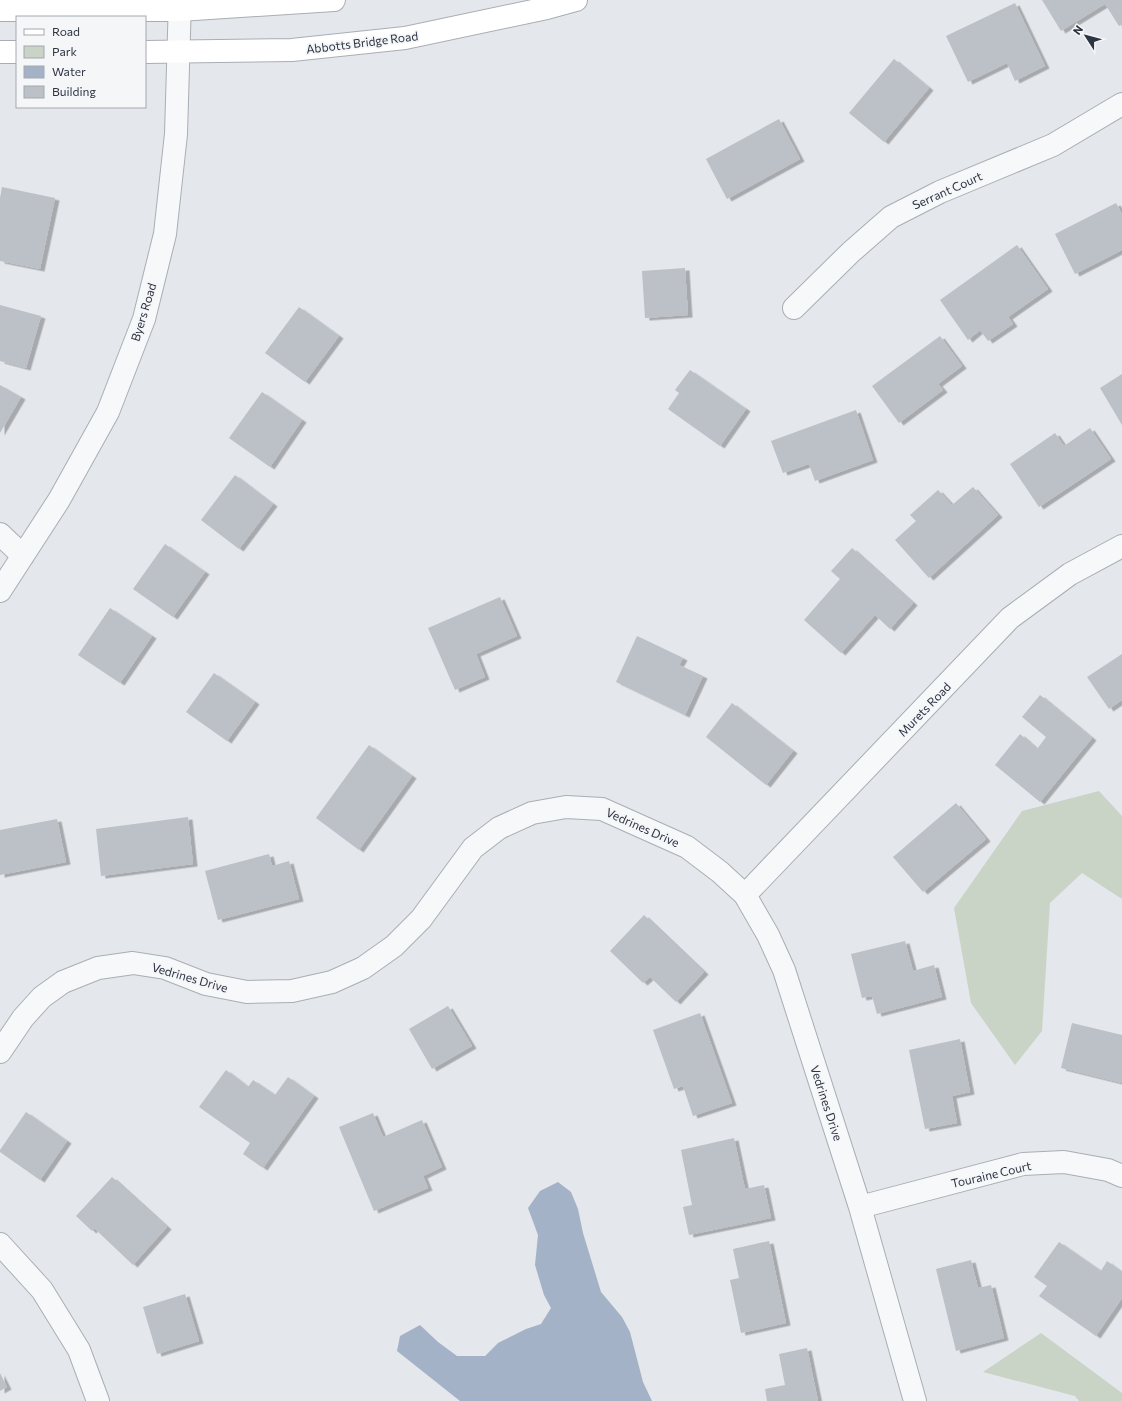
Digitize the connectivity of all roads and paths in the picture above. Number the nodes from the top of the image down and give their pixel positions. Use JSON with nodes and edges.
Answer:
{"nodes":[{"id":1,"x":334,"y":0,"type":"edge"},
{"id":2,"x":576,"y":0,"type":"edge"},
{"id":3,"x":180,"y":5,"type":"edge"},
{"id":4,"x":0,"y":10,"type":"edge"},
{"id":5,"x":0,"y":52,"type":"edge"},
{"id":6,"x":16,"y":52,"type":"edge"},
{"id":7,"x":146,"y":52,"type":"edge"},
{"id":8,"x":178,"y":52,"type":"junction"},
{"id":9,"x":1122,"y":104,"type":"edge"},
{"id":10,"x":794,"y":308,"type":"dead end"},
{"id":11,"x":0,"y":534,"type":"edge"},
{"id":12,"x":1122,"y":546,"type":"edge"},
{"id":13,"x":23,"y":556,"type":"junction"},
{"id":14,"x":0,"y":591,"type":"edge"},
{"id":15,"x":745,"y":895,"type":"junction"},
{"id":16,"x":0,"y":1052,"type":"edge"},
{"id":17,"x":1122,"y":1176,"type":"edge"},
{"id":18,"x":860,"y":1207,"type":"junction"},
{"id":19,"x":0,"y":1244,"type":"edge"},
{"id":20,"x":98,"y":1401,"type":"edge"},
{"id":21,"x":915,"y":1401,"type":"edge"}],
"edges":[{"from":1,"to":3,"type":"main road"},
{"from":2,"to":8,"type":"main road","name":"Abbotts Bridge Road"},
{"from":3,"to":4,"type":"main road"},
{"from":3,"to":8,"type":"street","name":"Byers Road"},
{"from":5,"to":6,"type":"main road"},
{"from":7,"to":8,"type":"main road","name":"Abbotts Bridge Road"},
{"from":8,"to":13,"type":"street","name":"Byers Road"},
{"from":9,"to":10,"type":"street","name":"Serrant Court"},
{"from":11,"to":13,"type":"street"},
{"from":12,"to":15,"type":"street","name":"Murets Road"},
{"from":13,"to":14,"type":"street","name":"Byers Road"},
{"from":15,"to":16,"type":"street","name":"Vedrines Drive"},
{"from":15,"to":18,"type":"street","name":"Vedrines Drive"},
{"from":17,"to":18,"type":"street","name":"Touraine Court"},
{"from":18,"to":21,"type":"street","name":"Vedrines Drive"},
{"from":19,"to":20,"type":"street"}]}
